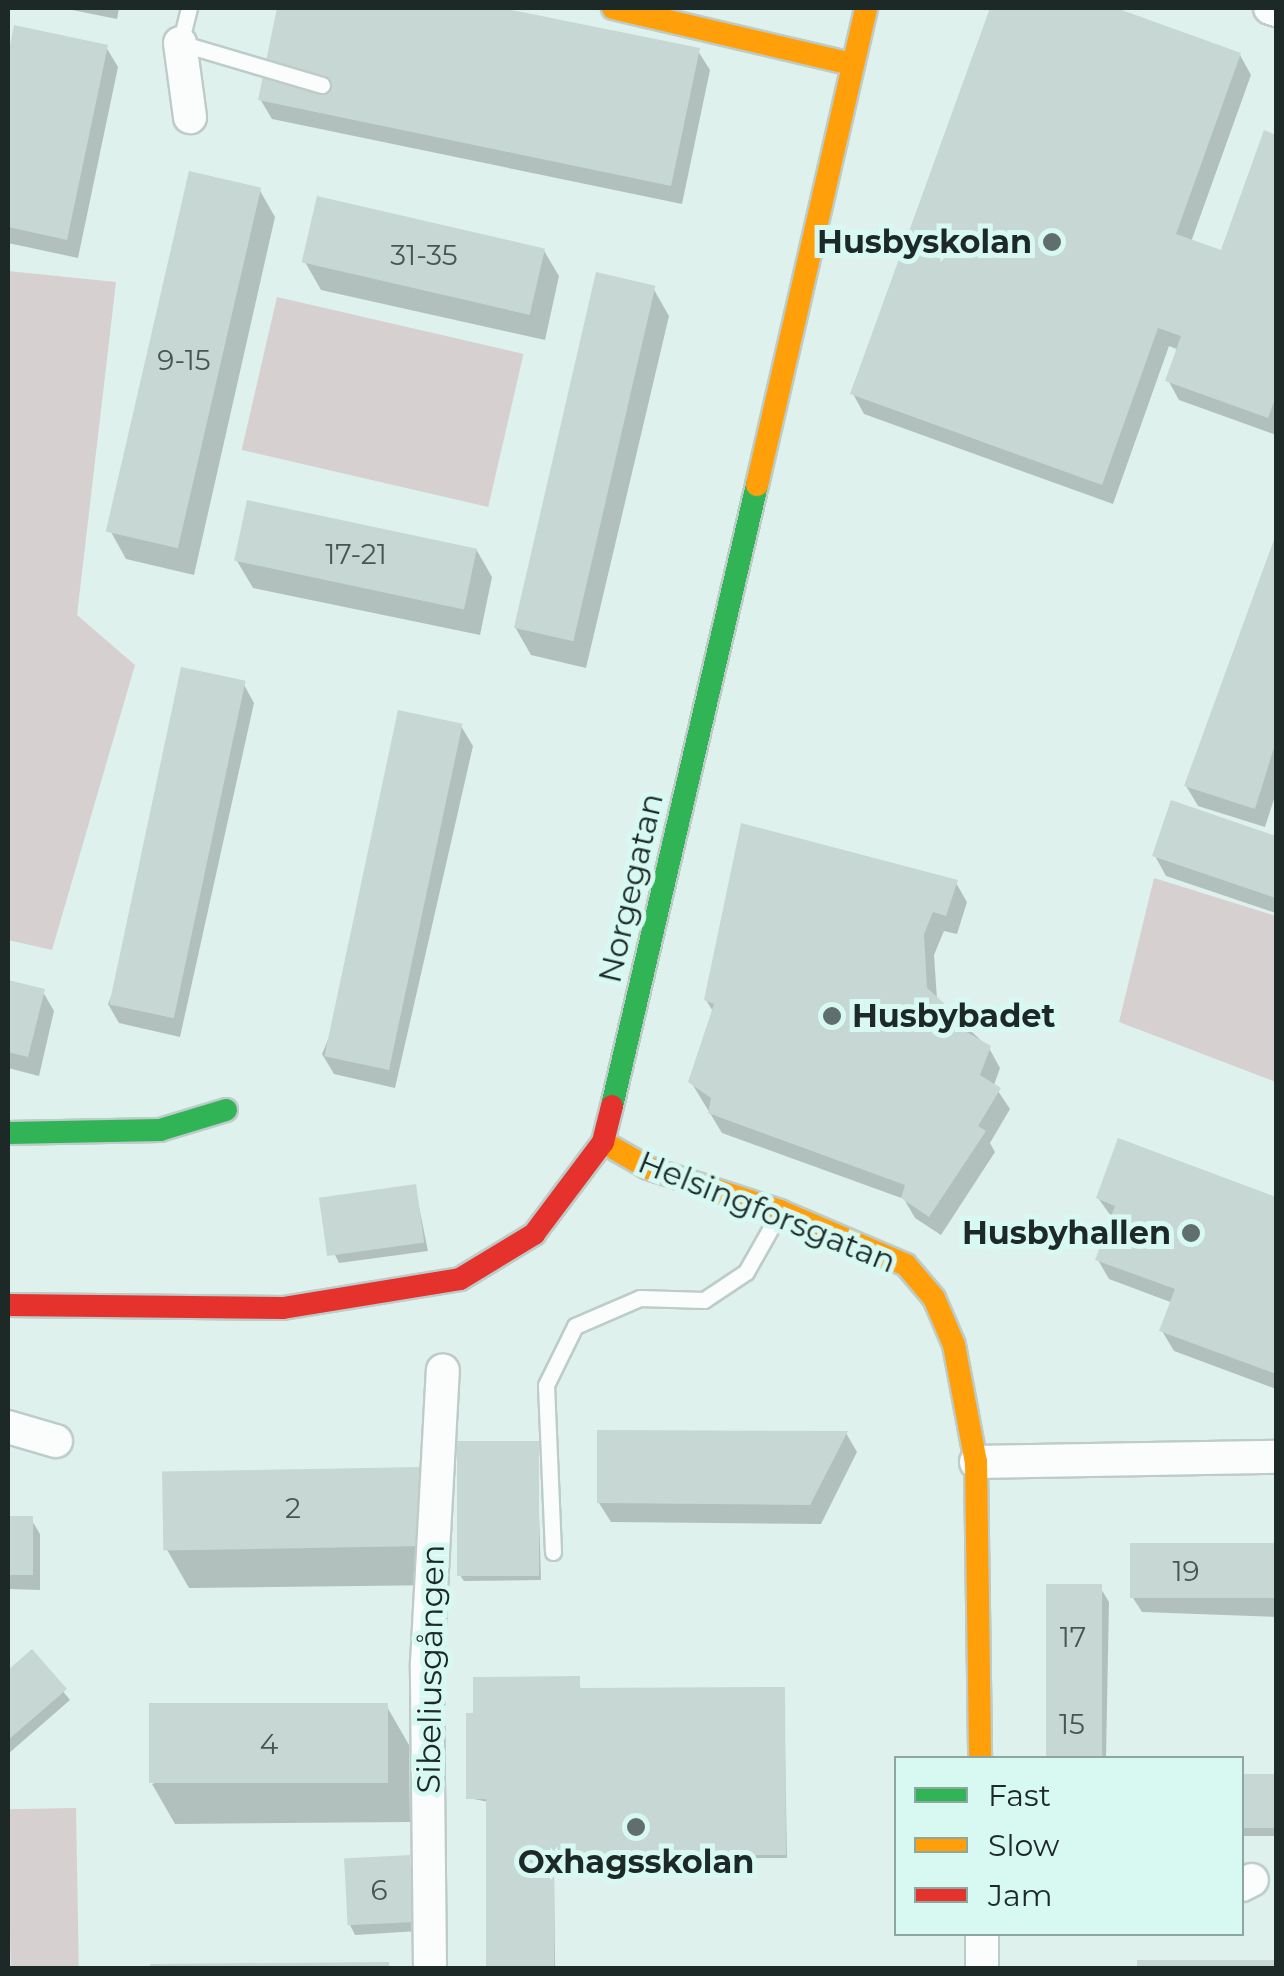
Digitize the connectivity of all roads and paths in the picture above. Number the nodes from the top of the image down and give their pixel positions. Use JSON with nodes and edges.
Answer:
{"nodes":[{"id":1,"x":189,"y":8,"type":"edge"},
{"id":2,"x":613,"y":8,"type":"edge"},
{"id":3,"x":866,"y":8,"type":"edge"},
{"id":4,"x":180,"y":43,"type":"junction"},
{"id":5,"x":852,"y":64,"type":"junction"},
{"id":6,"x":322,"y":85,"type":"dead end"},
{"id":7,"x":190,"y":118,"type":"dead end"},
{"id":8,"x":226,"y":1110,"type":"dead end"},
{"id":9,"x":8,"y":1133,"type":"edge"},
{"id":10,"x":602,"y":1142,"type":"junction"},
{"id":11,"x":780,"y":1211,"type":"junction"},
{"id":12,"x":8,"y":1306,"type":"edge"},
{"id":13,"x":443,"y":1370,"type":"dead end"},
{"id":14,"x":8,"y":1427,"type":"edge"},
{"id":15,"x":56,"y":1442,"type":"dead end"},
{"id":16,"x":1275,"y":1454,"type":"edge"},
{"id":17,"x":976,"y":1462,"type":"junction"},
{"id":18,"x":553,"y":1552,"type":"dead end"},
{"id":19,"x":980,"y":1756,"type":"edge"},
{"id":20,"x":982,"y":1936,"type":"edge"},
{"id":21,"x":430,"y":1968,"type":"edge"},
{"id":22,"x":982,"y":1968,"type":"edge"}],
"edges":[{"from":1,"to":4,"type":"lane"},
{"from":2,"to":5,"type":"street"},
{"from":3,"to":5,"type":"street","name":"Norgegatan"},
{"from":4,"to":6,"type":"lane"},
{"from":4,"to":7,"type":"street"},
{"from":5,"to":10,"type":"street","name":"Norgegatan"},
{"from":8,"to":9,"type":"street"},
{"from":10,"to":11,"type":"street","name":"Helsingforsgatan"},
{"from":10,"to":12,"type":"street","name":"Norgegatan"},
{"from":11,"to":17,"type":"street","name":"Helsingforsgatan"},
{"from":11,"to":18,"type":"lane"},
{"from":13,"to":21,"type":"street","name":"Sibeliusgången"},
{"from":14,"to":15,"type":"street"},
{"from":16,"to":17,"type":"street"},
{"from":17,"to":19,"type":"street","name":"Helsingforsgatan"},
{"from":20,"to":22,"type":"street"}]}
